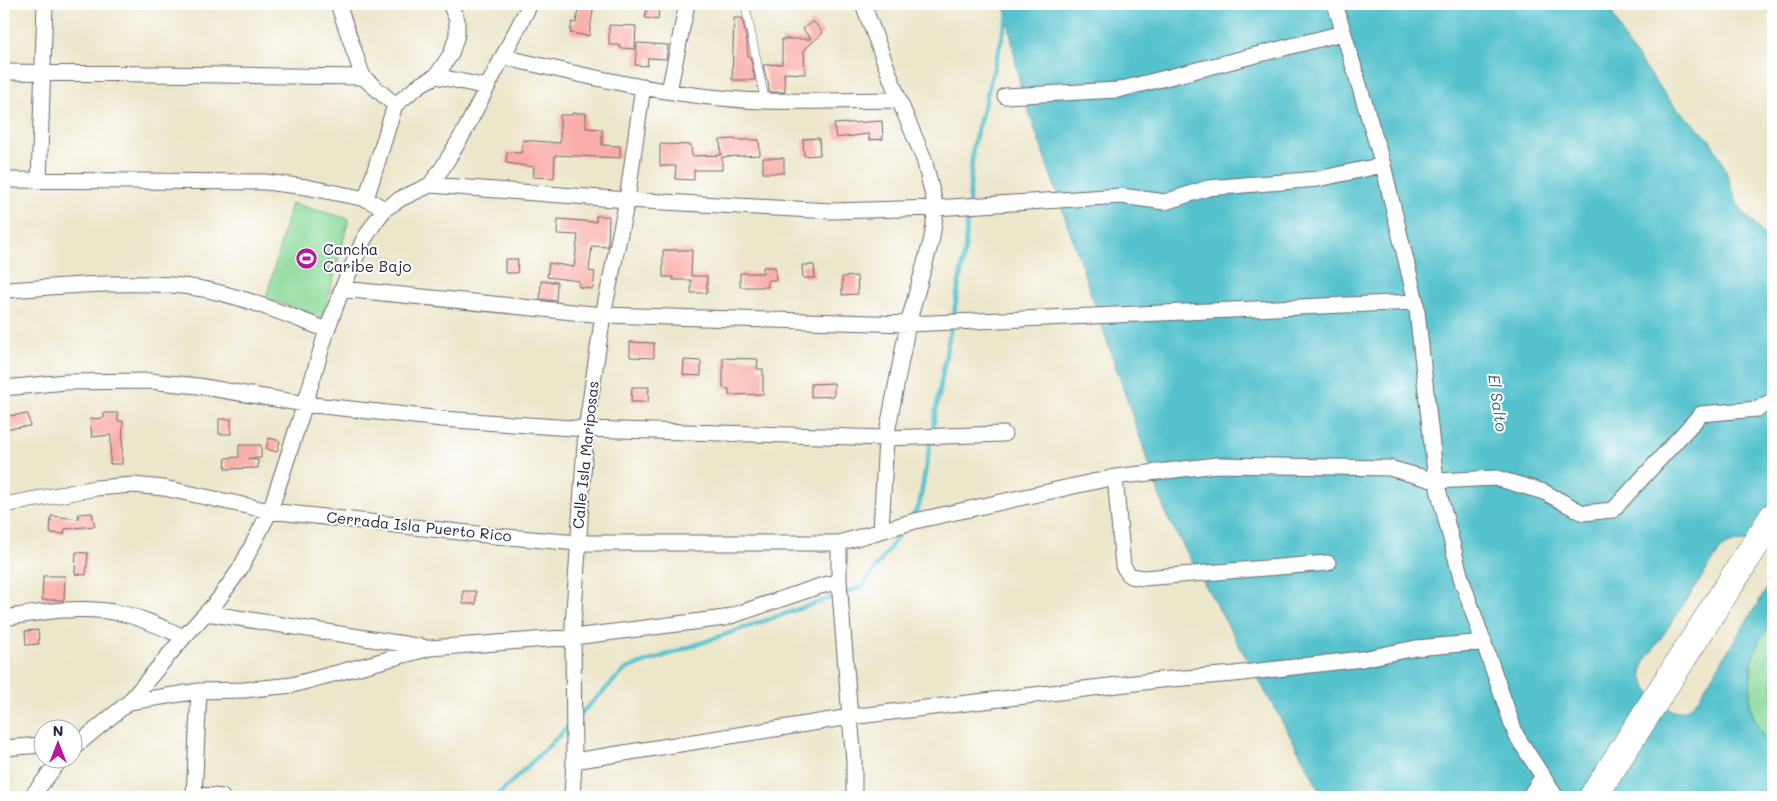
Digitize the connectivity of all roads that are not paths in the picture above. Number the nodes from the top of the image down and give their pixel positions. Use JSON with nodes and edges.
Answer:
{"nodes":[{"id":1,"x":45,"y":4,"type":"edge"},
{"id":2,"x":338,"y":4,"type":"edge"},
{"id":3,"x":450,"y":4,"type":"edge"},
{"id":4,"x":687,"y":4,"type":"edge"},
{"id":5,"x":745,"y":4,"type":"edge"},
{"id":6,"x":863,"y":4,"type":"edge"},
{"id":7,"x":1334,"y":4,"type":"edge"},
{"id":8,"x":526,"y":6,"type":"edge"},
{"id":9,"x":1343,"y":33,"type":"junction"},
{"id":10,"x":503,"y":56,"type":"junction"},
{"id":11,"x":4,"y":72,"type":"edge"},
{"id":12,"x":43,"y":73,"type":"junction"},
{"id":13,"x":436,"y":76,"type":"junction"},
{"id":14,"x":363,"y":77,"type":"junction"},
{"id":15,"x":643,"y":86,"type":"junction"},
{"id":16,"x":487,"y":87,"type":"junction"},
{"id":17,"x":669,"y":91,"type":"junction"},
{"id":18,"x":1005,"y":96,"type":"dead end"},
{"id":19,"x":898,"y":100,"type":"junction"},
{"id":20,"x":765,"y":101,"type":"junction"},
{"id":21,"x":395,"y":105,"type":"junction"},
{"id":22,"x":1383,"y":165,"type":"junction"},
{"id":23,"x":4,"y":180,"type":"edge"},
{"id":24,"x":39,"y":181,"type":"junction"},
{"id":25,"x":430,"y":185,"type":"junction"},
{"id":26,"x":366,"y":199,"type":"junction"},
{"id":27,"x":628,"y":200,"type":"junction"},
{"id":28,"x":936,"y":208,"type":"junction"},
{"id":29,"x":385,"y":209,"type":"junction"},
{"id":30,"x":342,"y":289,"type":"junction"},
{"id":31,"x":4,"y":290,"type":"edge"},
{"id":32,"x":1416,"y":302,"type":"junction"},
{"id":33,"x":603,"y":315,"type":"junction"},
{"id":34,"x":908,"y":324,"type":"junction"},
{"id":35,"x":327,"y":330,"type":"junction"},
{"id":36,"x":4,"y":388,"type":"edge"},
{"id":37,"x":1773,"y":400,"type":"edge"},
{"id":38,"x":305,"y":404,"type":"junction"},
{"id":39,"x":586,"y":429,"type":"junction"},
{"id":40,"x":1004,"y":434,"type":"dead end"},
{"id":41,"x":886,"y":438,"type":"junction"},
{"id":42,"x":1115,"y":477,"type":"junction"},
{"id":43,"x":1436,"y":481,"type":"junction"},
{"id":44,"x":4,"y":504,"type":"edge"},
{"id":45,"x":270,"y":511,"type":"junction"},
{"id":46,"x":1773,"y":517,"type":"edge"},
{"id":47,"x":881,"y":531,"type":"junction"},
{"id":48,"x":578,"y":543,"type":"junction"},
{"id":49,"x":839,"y":543,"type":"junction"},
{"id":50,"x":1328,"y":563,"type":"dead end"},
{"id":51,"x":839,"y":581,"type":"junction"},
{"id":52,"x":206,"y":613,"type":"junction"},
{"id":53,"x":4,"y":618,"type":"edge"},
{"id":54,"x":184,"y":637,"type":"junction"},
{"id":55,"x":574,"y":637,"type":"junction"},
{"id":56,"x":1484,"y":642,"type":"junction"},
{"id":57,"x":430,"y":648,"type":"junction"},
{"id":58,"x":199,"y":690,"type":"junction"},
{"id":59,"x":129,"y":702,"type":"junction"},
{"id":60,"x":850,"y":718,"type":"junction"},
{"id":61,"x":82,"y":739,"type":"edge"},
{"id":62,"x":32,"y":746,"type":"edge"},
{"id":63,"x":4,"y":748,"type":"edge"},
{"id":64,"x":574,"y":761,"type":"junction"},
{"id":65,"x":54,"y":768,"type":"edge"},
{"id":66,"x":1544,"y":776,"type":"junction"},
{"id":67,"x":194,"y":796,"type":"edge"},
{"id":68,"x":31,"y":797,"type":"edge"},
{"id":69,"x":222,"y":797,"type":"edge"},
{"id":70,"x":572,"y":797,"type":"edge"},
{"id":71,"x":854,"y":797,"type":"edge"},
{"id":72,"x":1529,"y":797,"type":"edge"},
{"id":73,"x":1556,"y":797,"type":"edge"},
{"id":74,"x":1593,"y":797,"type":"edge"}],
"edges":[{"from":1,"to":12,"type":"street"},
{"from":2,"to":14,"type":"street"},
{"from":3,"to":13,"type":"street"},
{"from":4,"to":17,"type":"street"},
{"from":5,"to":20,"type":"lane"},
{"from":6,"to":19,"type":"street"},
{"from":7,"to":9,"type":"street"},
{"from":8,"to":10,"type":"street"},
{"from":9,"to":18,"type":"street"},
{"from":9,"to":22,"type":"street"},
{"from":10,"to":15,"type":"street"},
{"from":10,"to":16,"type":"street"},
{"from":11,"to":12,"type":"street"},
{"from":12,"to":14,"type":"street"},
{"from":12,"to":24,"type":"street"},
{"from":13,"to":16,"type":"street"},
{"from":13,"to":21,"type":"street"},
{"from":14,"to":21,"type":"street"},
{"from":15,"to":17,"type":"street"},
{"from":15,"to":27,"type":"street","name":"Calle Isla Mariposas"},
{"from":16,"to":25,"type":"street"},
{"from":17,"to":20,"type":"street"},
{"from":19,"to":20,"type":"street"},
{"from":19,"to":28,"type":"street"},
{"from":21,"to":26,"type":"street"},
{"from":22,"to":28,"type":"street"},
{"from":22,"to":32,"type":"street"},
{"from":23,"to":24,"type":"street"},
{"from":24,"to":26,"type":"street"},
{"from":25,"to":27,"type":"street"},
{"from":25,"to":29,"type":"street"},
{"from":26,"to":29,"type":"street"},
{"from":27,"to":28,"type":"street"},
{"from":27,"to":33,"type":"street","name":"Calle Isla Mariposas"},
{"from":28,"to":34,"type":"street"},
{"from":29,"to":30,"type":"street"},
{"from":30,"to":33,"type":"street"},
{"from":30,"to":35,"type":"street"},
{"from":31,"to":35,"type":"street"},
{"from":32,"to":34,"type":"street"},
{"from":32,"to":43,"type":"street"},
{"from":33,"to":34,"type":"street"},
{"from":33,"to":39,"type":"street","name":"Calle Isla Mariposas"},
{"from":34,"to":41,"type":"street"},
{"from":35,"to":38,"type":"street"},
{"from":36,"to":38,"type":"street"},
{"from":37,"to":43,"type":"street","name":"Cerrada Isla Puerto Rico"},
{"from":38,"to":39,"type":"street"},
{"from":38,"to":45,"type":"street"},
{"from":39,"to":41,"type":"street"},
{"from":39,"to":48,"type":"street","name":"Calle Isla Mariposas"},
{"from":40,"to":41,"type":"street"},
{"from":41,"to":47,"type":"street"},
{"from":42,"to":43,"type":"street","name":"Cerrada Isla Puerto Rico"},
{"from":42,"to":47,"type":"street","name":"Cerrada Isla Puerto Rico"},
{"from":42,"to":50,"type":"street"},
{"from":43,"to":56,"type":"street"},
{"from":44,"to":45,"type":"street","name":"Cerrada Isla Puerto Rico"},
{"from":45,"to":48,"type":"street","name":"Cerrada Isla Puerto Rico"},
{"from":45,"to":52,"type":"street"},
{"from":46,"to":74,"type":"highway"},
{"from":47,"to":49,"type":"street","name":"Cerrada Isla Puerto Rico"},
{"from":48,"to":49,"type":"street","name":"Cerrada Isla Puerto Rico"},
{"from":48,"to":55,"type":"street","name":"Calle Isla Mariposas"},
{"from":49,"to":51,"type":"street"},
{"from":51,"to":55,"type":"street"},
{"from":51,"to":60,"type":"street"},
{"from":52,"to":54,"type":"street"},
{"from":52,"to":57,"type":"street"},
{"from":53,"to":54,"type":"street"},
{"from":54,"to":59,"type":"street"},
{"from":55,"to":57,"type":"street"},
{"from":55,"to":64,"type":"street","name":"Calle Isla Mariposas"},
{"from":56,"to":60,"type":"street"},
{"from":56,"to":66,"type":"street"},
{"from":57,"to":58,"type":"street"},
{"from":58,"to":59,"type":"street"},
{"from":58,"to":67,"type":"street"},
{"from":59,"to":61,"type":"street"},
{"from":60,"to":64,"type":"street"},
{"from":60,"to":71,"type":"street"},
{"from":62,"to":63,"type":"street"},
{"from":64,"to":70,"type":"street","name":"Calle Isla Mariposas"},
{"from":65,"to":68,"type":"street"},
{"from":66,"to":72,"type":"street"},
{"from":66,"to":73,"type":"street"},
{"from":67,"to":69,"type":"street"}]}
